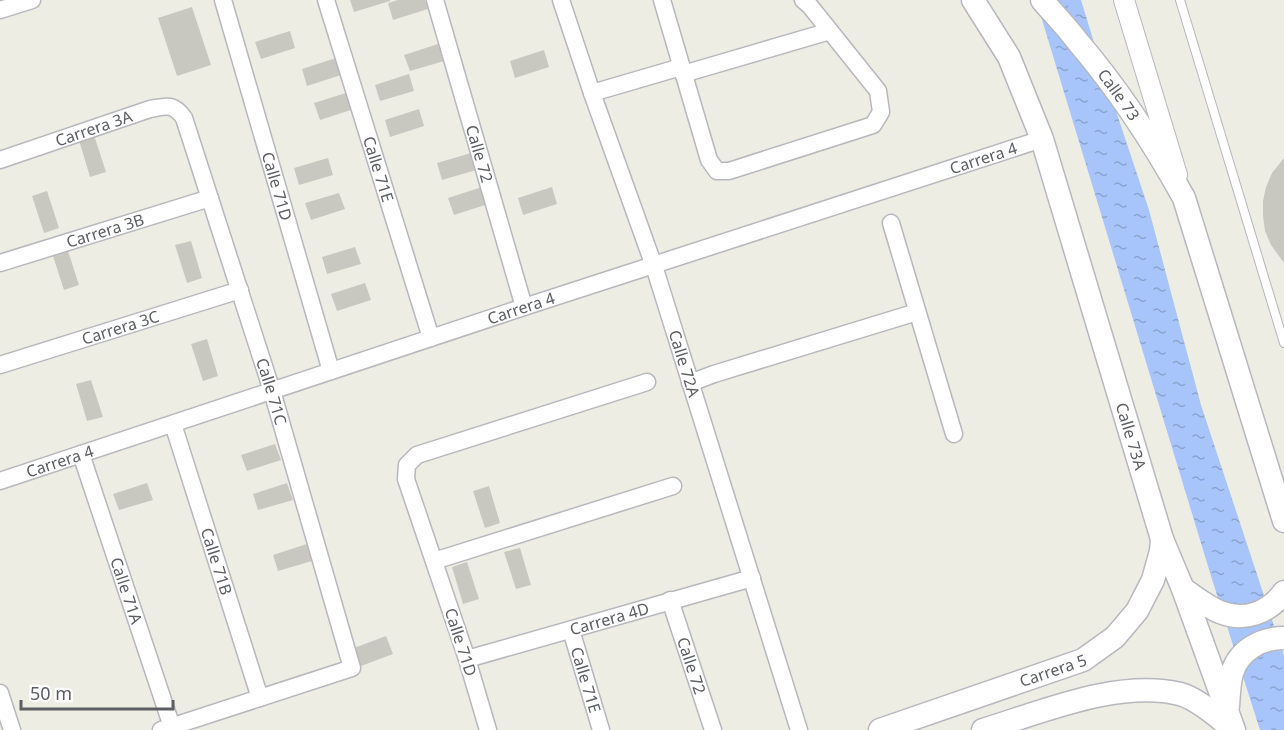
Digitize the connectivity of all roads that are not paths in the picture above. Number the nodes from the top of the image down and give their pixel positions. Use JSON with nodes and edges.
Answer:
{"nodes":[{"id":1,"x":32,"y":0,"type":"edge"},
{"id":2,"x":223,"y":0,"type":"edge"},
{"id":3,"x":326,"y":0,"type":"edge"},
{"id":4,"x":435,"y":0,"type":"edge"},
{"id":5,"x":561,"y":0,"type":"edge"},
{"id":6,"x":662,"y":0,"type":"edge"},
{"id":7,"x":803,"y":0,"type":"edge"},
{"id":8,"x":972,"y":0,"type":"edge"},
{"id":9,"x":1042,"y":0,"type":"edge"},
{"id":10,"x":1124,"y":0,"type":"edge"},
{"id":11,"x":1180,"y":0,"type":"edge"},
{"id":12,"x":0,"y":10,"type":"edge"},
{"id":13,"x":830,"y":31,"type":"junction"},
{"id":14,"x":682,"y":71,"type":"junction"},
{"id":15,"x":591,"y":93,"type":"junction"},
{"id":16,"x":184,"y":118,"type":"joint"},
{"id":17,"x":1042,"y":139,"type":"junction"},
{"id":18,"x":0,"y":160,"type":"edge"},
{"id":19,"x":210,"y":198,"type":"junction"},
{"id":20,"x":1184,"y":198,"type":"junction"},
{"id":21,"x":891,"y":223,"type":"dead end"},
{"id":22,"x":0,"y":263,"type":"edge"},
{"id":23,"x":654,"y":266,"type":"junction"},
{"id":24,"x":240,"y":290,"type":"junction"},
{"id":25,"x":524,"y":307,"type":"junction"},
{"id":26,"x":917,"y":312,"type":"junction"},
{"id":27,"x":431,"y":338,"type":"junction"},
{"id":28,"x":1284,"y":344,"type":"edge"},
{"id":29,"x":0,"y":365,"type":"edge"},
{"id":30,"x":331,"y":371,"type":"junction"},
{"id":31,"x":647,"y":382,"type":"dead end"},
{"id":32,"x":690,"y":383,"type":"junction"},
{"id":33,"x":272,"y":391,"type":"junction"},
{"id":34,"x":173,"y":424,"type":"junction"},
{"id":35,"x":954,"y":434,"type":"dead end"},
{"id":36,"x":81,"y":454,"type":"junction"},
{"id":37,"x":0,"y":481,"type":"edge"},
{"id":38,"x":673,"y":486,"type":"dead end"},
{"id":39,"x":1284,"y":521,"type":"edge"},
{"id":40,"x":1162,"y":538,"type":"junction"},
{"id":41,"x":434,"y":561,"type":"junction"},
{"id":42,"x":752,"y":578,"type":"junction"},
{"id":43,"x":1183,"y":589,"type":"junction"},
{"id":44,"x":1284,"y":592,"type":"edge"},
{"id":45,"x":670,"y":600,"type":"junction"},
{"id":46,"x":571,"y":630,"type":"junction"},
{"id":47,"x":1284,"y":638,"type":"edge"},
{"id":48,"x":467,"y":659,"type":"junction"},
{"id":49,"x":0,"y":693,"type":"edge"},
{"id":50,"x":260,"y":698,"type":"junction"},
{"id":51,"x":1232,"y":724,"type":"edge"},
{"id":52,"x":166,"y":728,"type":"edge"},
{"id":53,"x":12,"y":730,"type":"edge"},
{"id":54,"x":488,"y":730,"type":"edge"},
{"id":55,"x":601,"y":730,"type":"edge"},
{"id":56,"x":712,"y":730,"type":"edge"},
{"id":57,"x":800,"y":730,"type":"edge"},
{"id":58,"x":880,"y":730,"type":"edge"},
{"id":59,"x":983,"y":730,"type":"edge"}],
"edges":[{"from":1,"to":12,"type":"street"},
{"from":2,"to":30,"type":"street","name":"Calle 71D"},
{"from":3,"to":27,"type":"street","name":"Calle 71E"},
{"from":4,"to":25,"type":"street","name":"Calle 72"},
{"from":5,"to":15,"type":"street","name":"Calle 72A"},
{"from":6,"to":14,"type":"street"},
{"from":7,"to":13,"type":"street"},
{"from":8,"to":17,"type":"main road"},
{"from":9,"to":20,"type":"main road","name":"Calle 73"},
{"from":10,"to":20,"type":"street"},
{"from":11,"to":28,"type":"lane"},
{"from":13,"to":14,"type":"street"},
{"from":13,"to":14,"type":"street"},
{"from":14,"to":15,"type":"street"},
{"from":15,"to":23,"type":"street","name":"Calle 72A"},
{"from":16,"to":18,"type":"street","name":"Carrera 3A"},
{"from":16,"to":19,"type":"street","name":"Calle 71C"},
{"from":17,"to":23,"type":"street","name":"Carrera 4"},
{"from":17,"to":40,"type":"main road","name":"Calle 73A"},
{"from":19,"to":22,"type":"street","name":"Carrera 3B"},
{"from":19,"to":24,"type":"street","name":"Calle 71C"},
{"from":20,"to":39,"type":"main road"},
{"from":21,"to":26,"type":"street"},
{"from":23,"to":25,"type":"street","name":"Carrera 4"},
{"from":23,"to":32,"type":"street","name":"Calle 72A"},
{"from":24,"to":29,"type":"street","name":"Carrera 3C"},
{"from":24,"to":33,"type":"street","name":"Calle 71C"},
{"from":25,"to":27,"type":"street","name":"Carrera 4"},
{"from":26,"to":32,"type":"street"},
{"from":26,"to":35,"type":"street"},
{"from":27,"to":30,"type":"street","name":"Carrera 4"},
{"from":30,"to":33,"type":"street","name":"Carrera 4"},
{"from":31,"to":41,"type":"street","name":"Calle 71D"},
{"from":32,"to":42,"type":"street","name":"Calle 72A"},
{"from":33,"to":34,"type":"street","name":"Carrera 4"},
{"from":33,"to":50,"type":"street","name":"Calle 71C"},
{"from":34,"to":36,"type":"street","name":"Carrera 4"},
{"from":34,"to":50,"type":"street","name":"Calle 71B"},
{"from":36,"to":37,"type":"street","name":"Carrera 4"},
{"from":36,"to":52,"type":"street","name":"Calle 71A"},
{"from":38,"to":41,"type":"street"},
{"from":40,"to":43,"type":"main road","name":"Calle 73A"},
{"from":40,"to":58,"type":"main road","name":"Carrera 5"},
{"from":41,"to":48,"type":"street","name":"Calle 71D"},
{"from":42,"to":45,"type":"street","name":"Carrera 4D"},
{"from":42,"to":57,"type":"street","name":"Calle 72A"},
{"from":43,"to":44,"type":"main road"},
{"from":43,"to":51,"type":"main road","name":"Calle 73A"},
{"from":45,"to":46,"type":"street","name":"Carrera 4D"},
{"from":45,"to":56,"type":"street","name":"Calle 72"},
{"from":46,"to":48,"type":"street","name":"Carrera 4D"},
{"from":46,"to":55,"type":"street","name":"Calle 71E"},
{"from":47,"to":51,"type":"main road"},
{"from":48,"to":54,"type":"street","name":"Calle 71D"},
{"from":49,"to":53,"type":"street"},
{"from":50,"to":52,"type":"street"},
{"from":51,"to":59,"type":"main road"}]}
